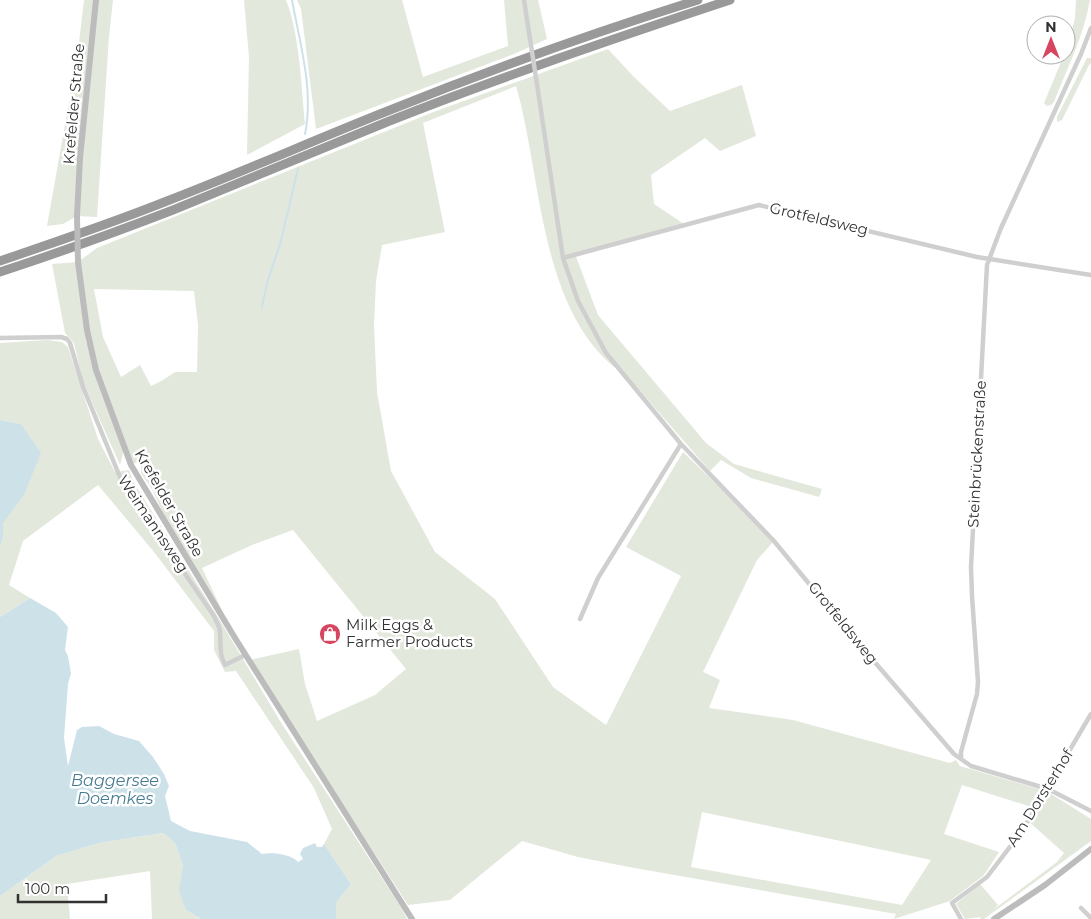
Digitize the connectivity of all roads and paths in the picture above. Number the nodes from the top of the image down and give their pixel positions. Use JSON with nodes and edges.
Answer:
{"nodes":[{"id":1,"x":96,"y":0,"type":"edge"},
{"id":2,"x":524,"y":0,"type":"edge"},
{"id":3,"x":698,"y":0,"type":"edge"},
{"id":4,"x":730,"y":0,"type":"edge"},
{"id":5,"x":1091,"y":28,"type":"edge"},
{"id":6,"x":563,"y":258,"type":"junction"},
{"id":7,"x":988,"y":258,"type":"junction"},
{"id":8,"x":0,"y":261,"type":"edge"},
{"id":9,"x":0,"y":272,"type":"edge"},
{"id":10,"x":1091,"y":275,"type":"edge"},
{"id":11,"x":0,"y":338,"type":"edge"},
{"id":12,"x":682,"y":444,"type":"junction"},
{"id":13,"x":580,"y":618,"type":"dead end"},
{"id":14,"x":245,"y":655,"type":"junction"},
{"id":15,"x":1091,"y":714,"type":"edge"},
{"id":16,"x":961,"y":759,"type":"junction"},
{"id":17,"x":1048,"y":789,"type":"junction"},
{"id":18,"x":1091,"y":811,"type":"edge"},
{"id":19,"x":1091,"y":850,"type":"edge"},
{"id":20,"x":1080,"y":908,"type":"dead end"},
{"id":21,"x":1091,"y":918,"type":"edge"},
{"id":22,"x":412,"y":919,"type":"edge"},
{"id":23,"x":961,"y":919,"type":"edge"},
{"id":24,"x":994,"y":919,"type":"edge"}],
"edges":[{"from":1,"to":14,"type":"main road","name":"Krefelder Straße","bridge":true},
{"from":2,"to":6,"type":"street","name":"Grotfeldsweg","bridge":true},
{"from":3,"to":8,"type":"highway"},
{"from":4,"to":9,"type":"highway"},
{"from":5,"to":7,"type":"street","name":"Steinbrückenstraße"},
{"from":6,"to":7,"type":"street","name":"Grotfeldsweg"},
{"from":6,"to":12,"type":"street","name":"Grotfeldsweg"},
{"from":7,"to":10,"type":"street","name":"Grotfeldsweg"},
{"from":7,"to":16,"type":"street","name":"Steinbrückenstraße"},
{"from":11,"to":14,"type":"street","name":"Weimannsweg"},
{"from":12,"to":13,"type":"street"},
{"from":12,"to":16,"type":"street","name":"Grotfeldsweg"},
{"from":14,"to":22,"type":"main road","name":"Krefelder Straße"},
{"from":15,"to":17,"type":"street","name":"Am Dorsterhof"},
{"from":16,"to":17,"type":"street"},
{"from":17,"to":18,"type":"street"},
{"from":17,"to":23,"type":"street","name":"Am Dorsterhof"},
{"from":19,"to":24,"type":"main road"},
{"from":20,"to":21,"type":"street"}]}
